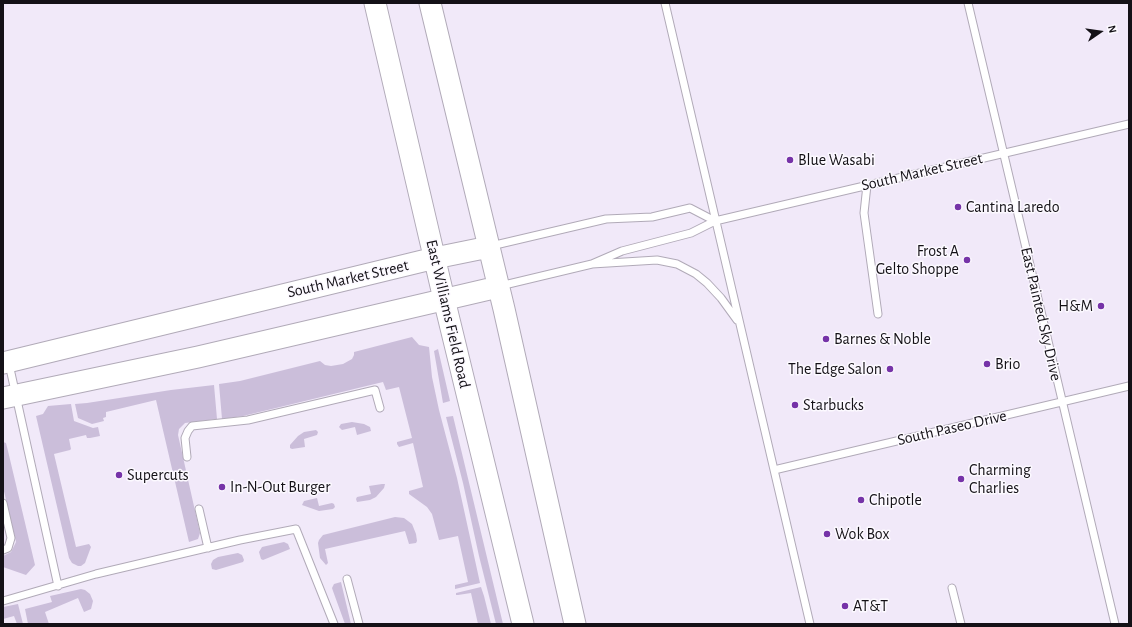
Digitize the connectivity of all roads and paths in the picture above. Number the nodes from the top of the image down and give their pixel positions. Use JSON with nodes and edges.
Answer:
{"nodes":[{"id":1,"x":375,"y":3,"type":"edge"},
{"id":2,"x":430,"y":3,"type":"edge"},
{"id":3,"x":665,"y":3,"type":"edge"},
{"id":4,"x":968,"y":3,"type":"edge"},
{"id":5,"x":1129,"y":124,"type":"edge"},
{"id":6,"x":1004,"y":153,"type":"junction"},
{"id":7,"x":867,"y":185,"type":"junction"},
{"id":8,"x":715,"y":221,"type":"junction"},
{"id":9,"x":489,"y":247,"type":"junction"},
{"id":10,"x":435,"y":258,"type":"junction"},
{"id":11,"x":592,"y":264,"type":"junction"},
{"id":12,"x":498,"y":287,"type":"junction"},
{"id":13,"x":444,"y":299,"type":"junction"},
{"id":14,"x":878,"y":314,"type":"dead end"},
{"id":15,"x":740,"y":323,"type":"junction"},
{"id":16,"x":6,"y":362,"type":"edge"},
{"id":17,"x":1129,"y":386,"type":"edge"},
{"id":18,"x":10,"y":397,"type":"edge"},
{"id":19,"x":1062,"y":402,"type":"junction"},
{"id":20,"x":380,"y":408,"type":"dead end"},
{"id":21,"x":188,"y":457,"type":"dead end"},
{"id":22,"x":774,"y":470,"type":"junction"},
{"id":23,"x":3,"y":504,"type":"edge"},
{"id":24,"x":199,"y":509,"type":"dead end"},
{"id":25,"x":208,"y":548,"type":"junction"},
{"id":26,"x":3,"y":550,"type":"edge"},
{"id":27,"x":347,"y":579,"type":"dead end"},
{"id":28,"x":58,"y":586,"type":"junction"},
{"id":29,"x":952,"y":588,"type":"dead end"},
{"id":30,"x":3,"y":601,"type":"edge"},
{"id":31,"x":334,"y":624,"type":"edge"},
{"id":32,"x":359,"y":624,"type":"edge"},
{"id":33,"x":523,"y":624,"type":"edge"},
{"id":34,"x":575,"y":624,"type":"edge"},
{"id":35,"x":810,"y":624,"type":"edge"},
{"id":36,"x":961,"y":624,"type":"edge"},
{"id":37,"x":1115,"y":624,"type":"edge"}],
"edges":[{"from":1,"to":10,"type":"main road","name":"East Williams Field Road"},
{"from":2,"to":9,"type":"main road"},
{"from":3,"to":8,"type":"lane"},
{"from":4,"to":6,"type":"lane","name":"East Painted Sky Drive"},
{"from":5,"to":6,"type":"lane","name":"South Market Street"},
{"from":6,"to":7,"type":"lane","name":"South Market Street"},
{"from":6,"to":19,"type":"lane","name":"East Painted Sky Drive"},
{"from":7,"to":8,"type":"lane","name":"South Market Street"},
{"from":7,"to":14,"type":"lane"},
{"from":8,"to":9,"type":"lane","name":"South Market Street"},
{"from":8,"to":11,"type":"lane","name":"South Market Street"},
{"from":8,"to":15,"type":"lane"},
{"from":9,"to":10,"type":"main road","name":"South Market Street"},
{"from":9,"to":12,"type":"main road"},
{"from":10,"to":13,"type":"main road","name":"East Williams Field Road"},
{"from":10,"to":16,"type":"main road","name":"South Market Street"},
{"from":11,"to":12,"type":"lane","name":"South Market Street"},
{"from":11,"to":15,"type":"lane","name":"South Market Street"},
{"from":12,"to":13,"type":"main road","name":"South Market Street"},
{"from":12,"to":34,"type":"main road"},
{"from":13,"to":18,"type":"main road","name":"South Market Street"},
{"from":13,"to":33,"type":"main road","name":"East Williams Field Road"},
{"from":15,"to":22,"type":"lane"},
{"from":16,"to":18,"type":"lane"},
{"from":17,"to":19,"type":"lane","name":"South Paseo Drive"},
{"from":18,"to":28,"type":"lane"},
{"from":19,"to":22,"type":"lane","name":"South Paseo Drive"},
{"from":19,"to":37,"type":"lane","name":"East Painted Sky Drive"},
{"from":20,"to":21,"type":"lane"},
{"from":22,"to":35,"type":"lane"},
{"from":23,"to":26,"type":"lane"},
{"from":24,"to":25,"type":"lane"},
{"from":25,"to":28,"type":"lane"},
{"from":25,"to":31,"type":"lane"},
{"from":27,"to":32,"type":"lane"},
{"from":28,"to":30,"type":"lane"},
{"from":29,"to":36,"type":"lane"}]}
